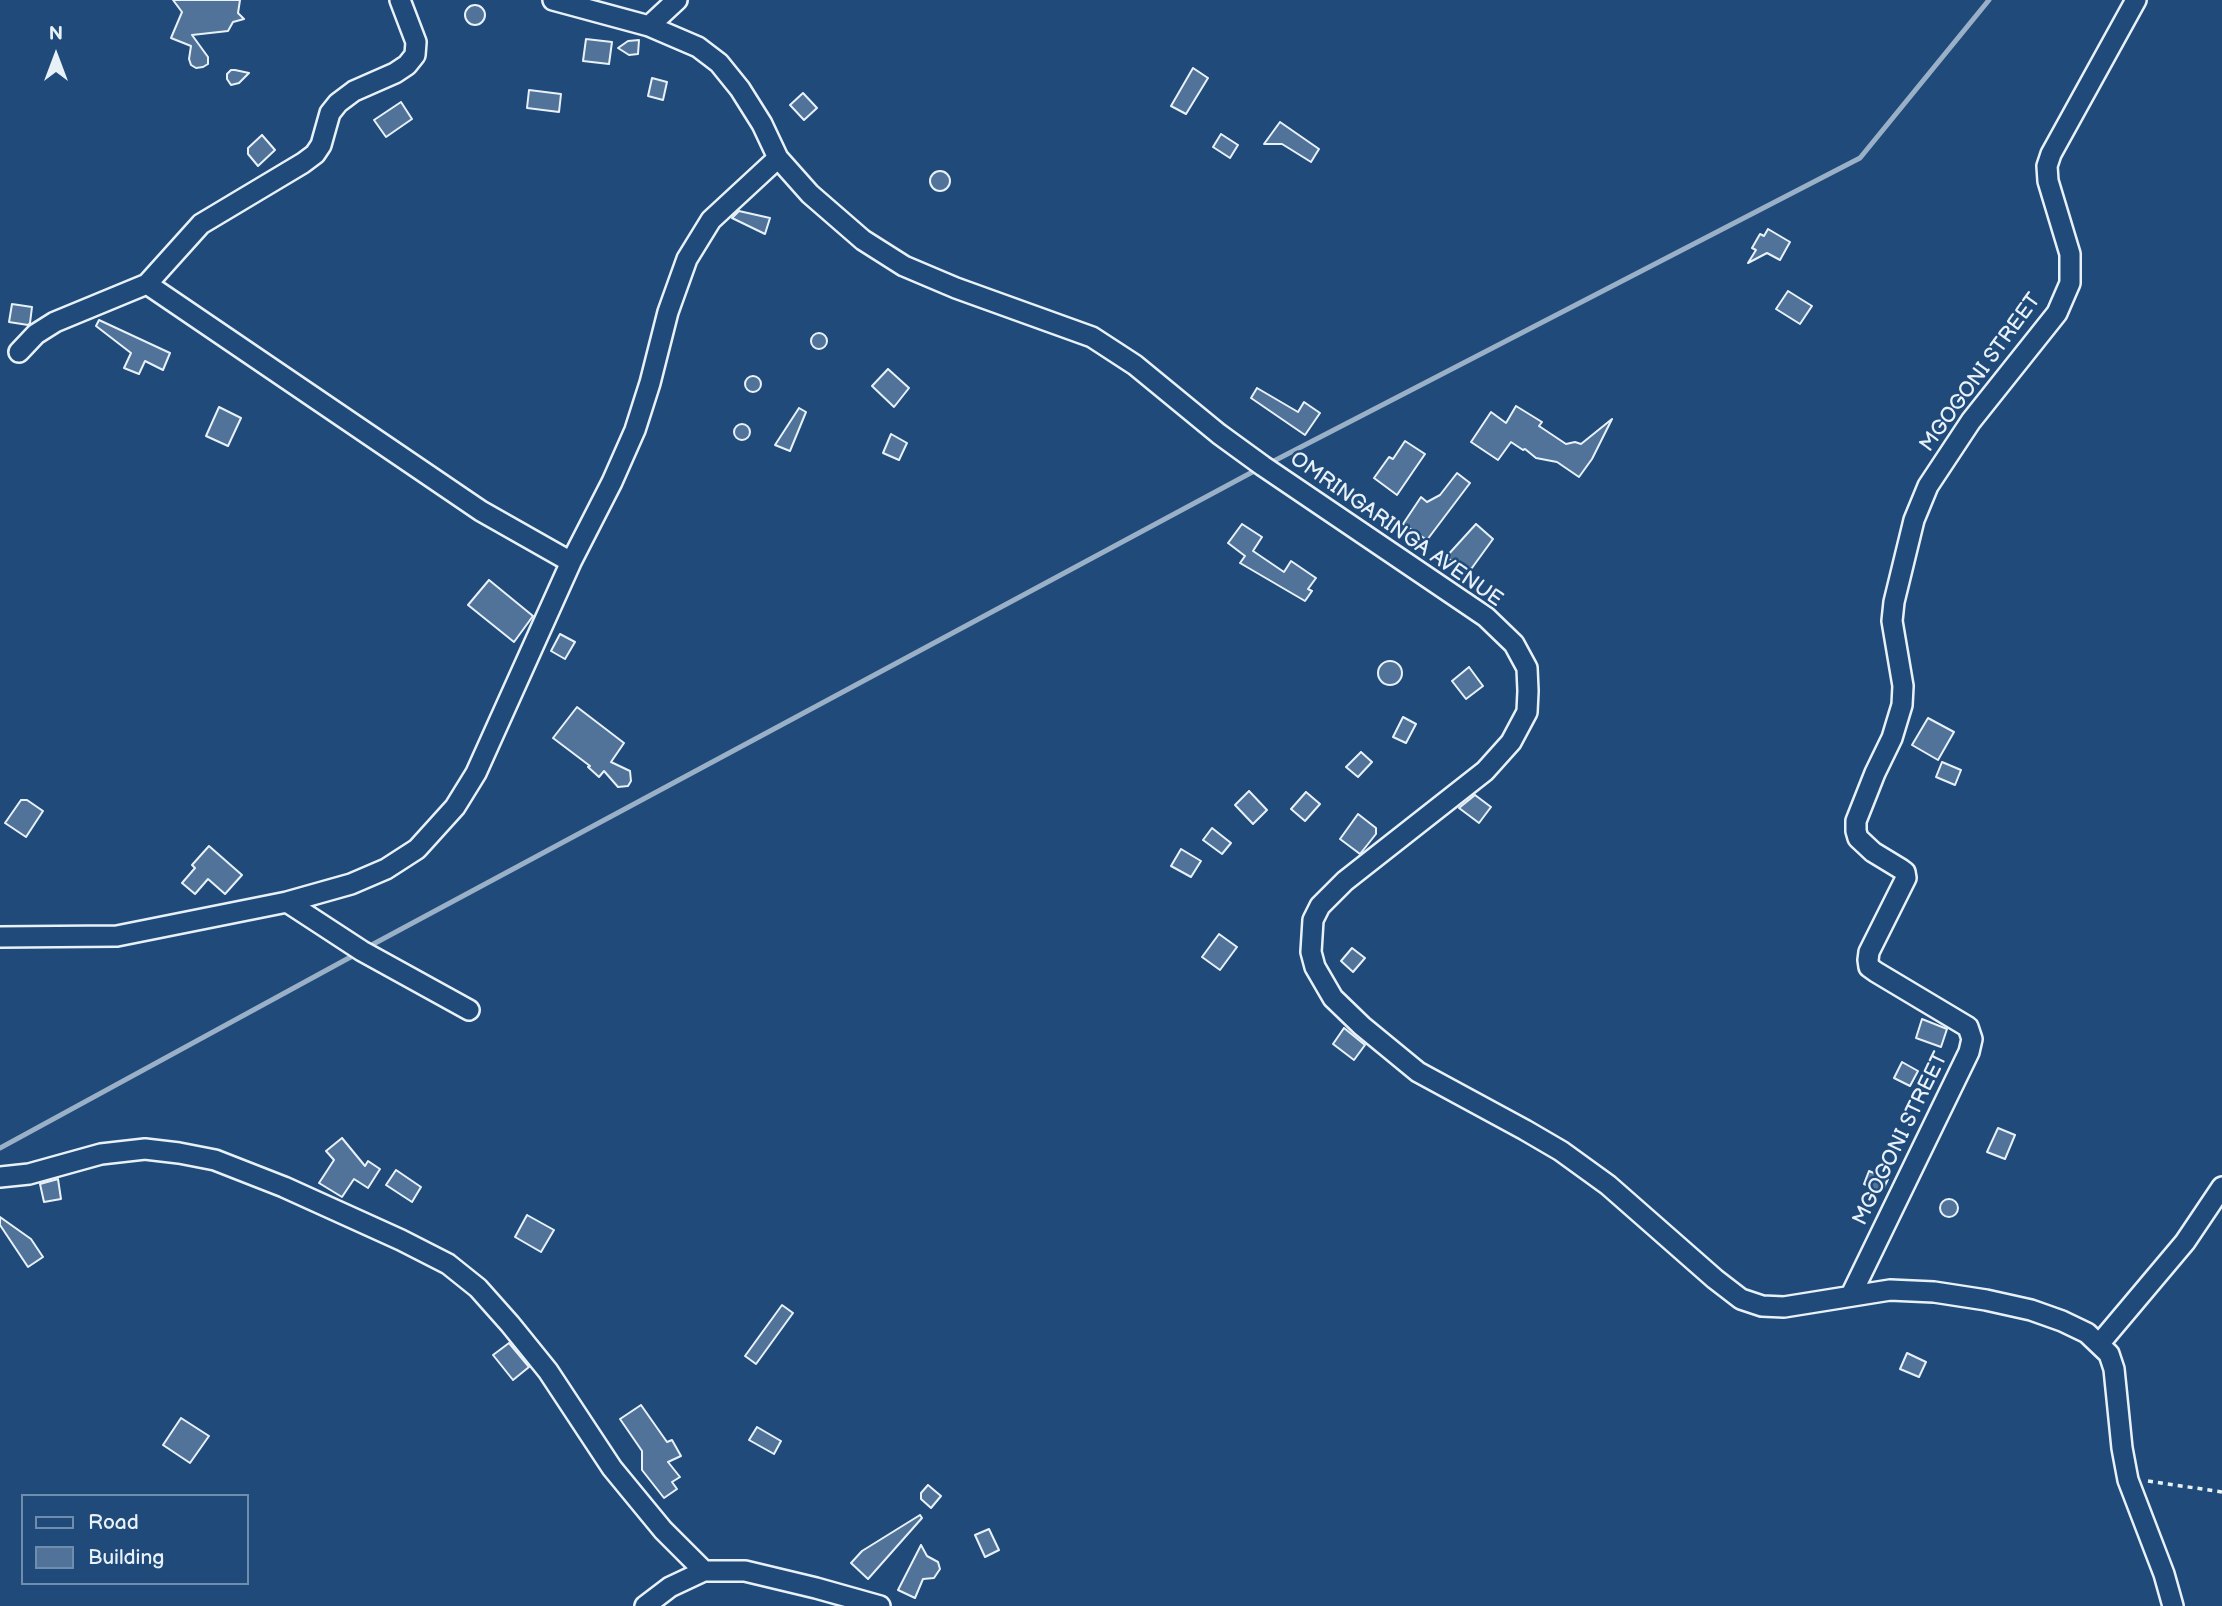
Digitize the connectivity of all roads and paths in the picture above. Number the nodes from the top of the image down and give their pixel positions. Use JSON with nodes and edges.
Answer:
{"nodes":[{"id":1,"x":400,"y":0,"type":"edge"},
{"id":2,"x":553,"y":0,"type":"edge"},
{"id":3,"x":677,"y":0,"type":"edge"},
{"id":4,"x":2136,"y":0,"type":"edge"},
{"id":5,"x":649,"y":26,"type":"junction"},
{"id":6,"x":778,"y":158,"type":"junction"},
{"id":7,"x":147,"y":284,"type":"junction"},
{"id":8,"x":19,"y":352,"type":"dead end"},
{"id":9,"x":571,"y":562,"type":"junction"},
{"id":10,"x":287,"y":902,"type":"junction"},
{"id":11,"x":0,"y":937,"type":"edge"},
{"id":12,"x":469,"y":1010,"type":"dead end"},
{"id":13,"x":0,"y":1178,"type":"edge"},
{"id":14,"x":2222,"y":1187,"type":"edge"},
{"id":15,"x":1851,"y":1295,"type":"junction"},
{"id":16,"x":2100,"y":1343,"type":"junction"},
{"id":17,"x":2128,"y":1480,"type":"junction"},
{"id":18,"x":2222,"y":1492,"type":"edge"},
{"id":19,"x":704,"y":1571,"type":"junction"},
{"id":20,"x":645,"y":1606,"type":"edge"},
{"id":21,"x":880,"y":1606,"type":"edge"},
{"id":22,"x":2173,"y":1606,"type":"edge"}],
"edges":[{"from":1,"to":7,"type":"street"},
{"from":2,"to":5,"type":"street","name":"OMRINGARINGA AVENUE"},
{"from":3,"to":5,"type":"street"},
{"from":4,"to":15,"type":"street","name":"MGOGONI STREET"},
{"from":5,"to":6,"type":"street","name":"OMRINGARINGA AVENUE"},
{"from":6,"to":9,"type":"street"},
{"from":6,"to":15,"type":"street","name":"OMRINGARINGA AVENUE"},
{"from":7,"to":8,"type":"street"},
{"from":7,"to":9,"type":"street"},
{"from":9,"to":10,"type":"street"},
{"from":10,"to":11,"type":"street"},
{"from":10,"to":12,"type":"street"},
{"from":13,"to":19,"type":"street"},
{"from":14,"to":16,"type":"street"},
{"from":15,"to":16,"type":"street","name":"OMRINGARINGA AVENUE"},
{"from":16,"to":17,"type":"street"},
{"from":17,"to":18,"type":"path"},
{"from":17,"to":22,"type":"street"},
{"from":19,"to":20,"type":"street"},
{"from":19,"to":21,"type":"street"}]}
